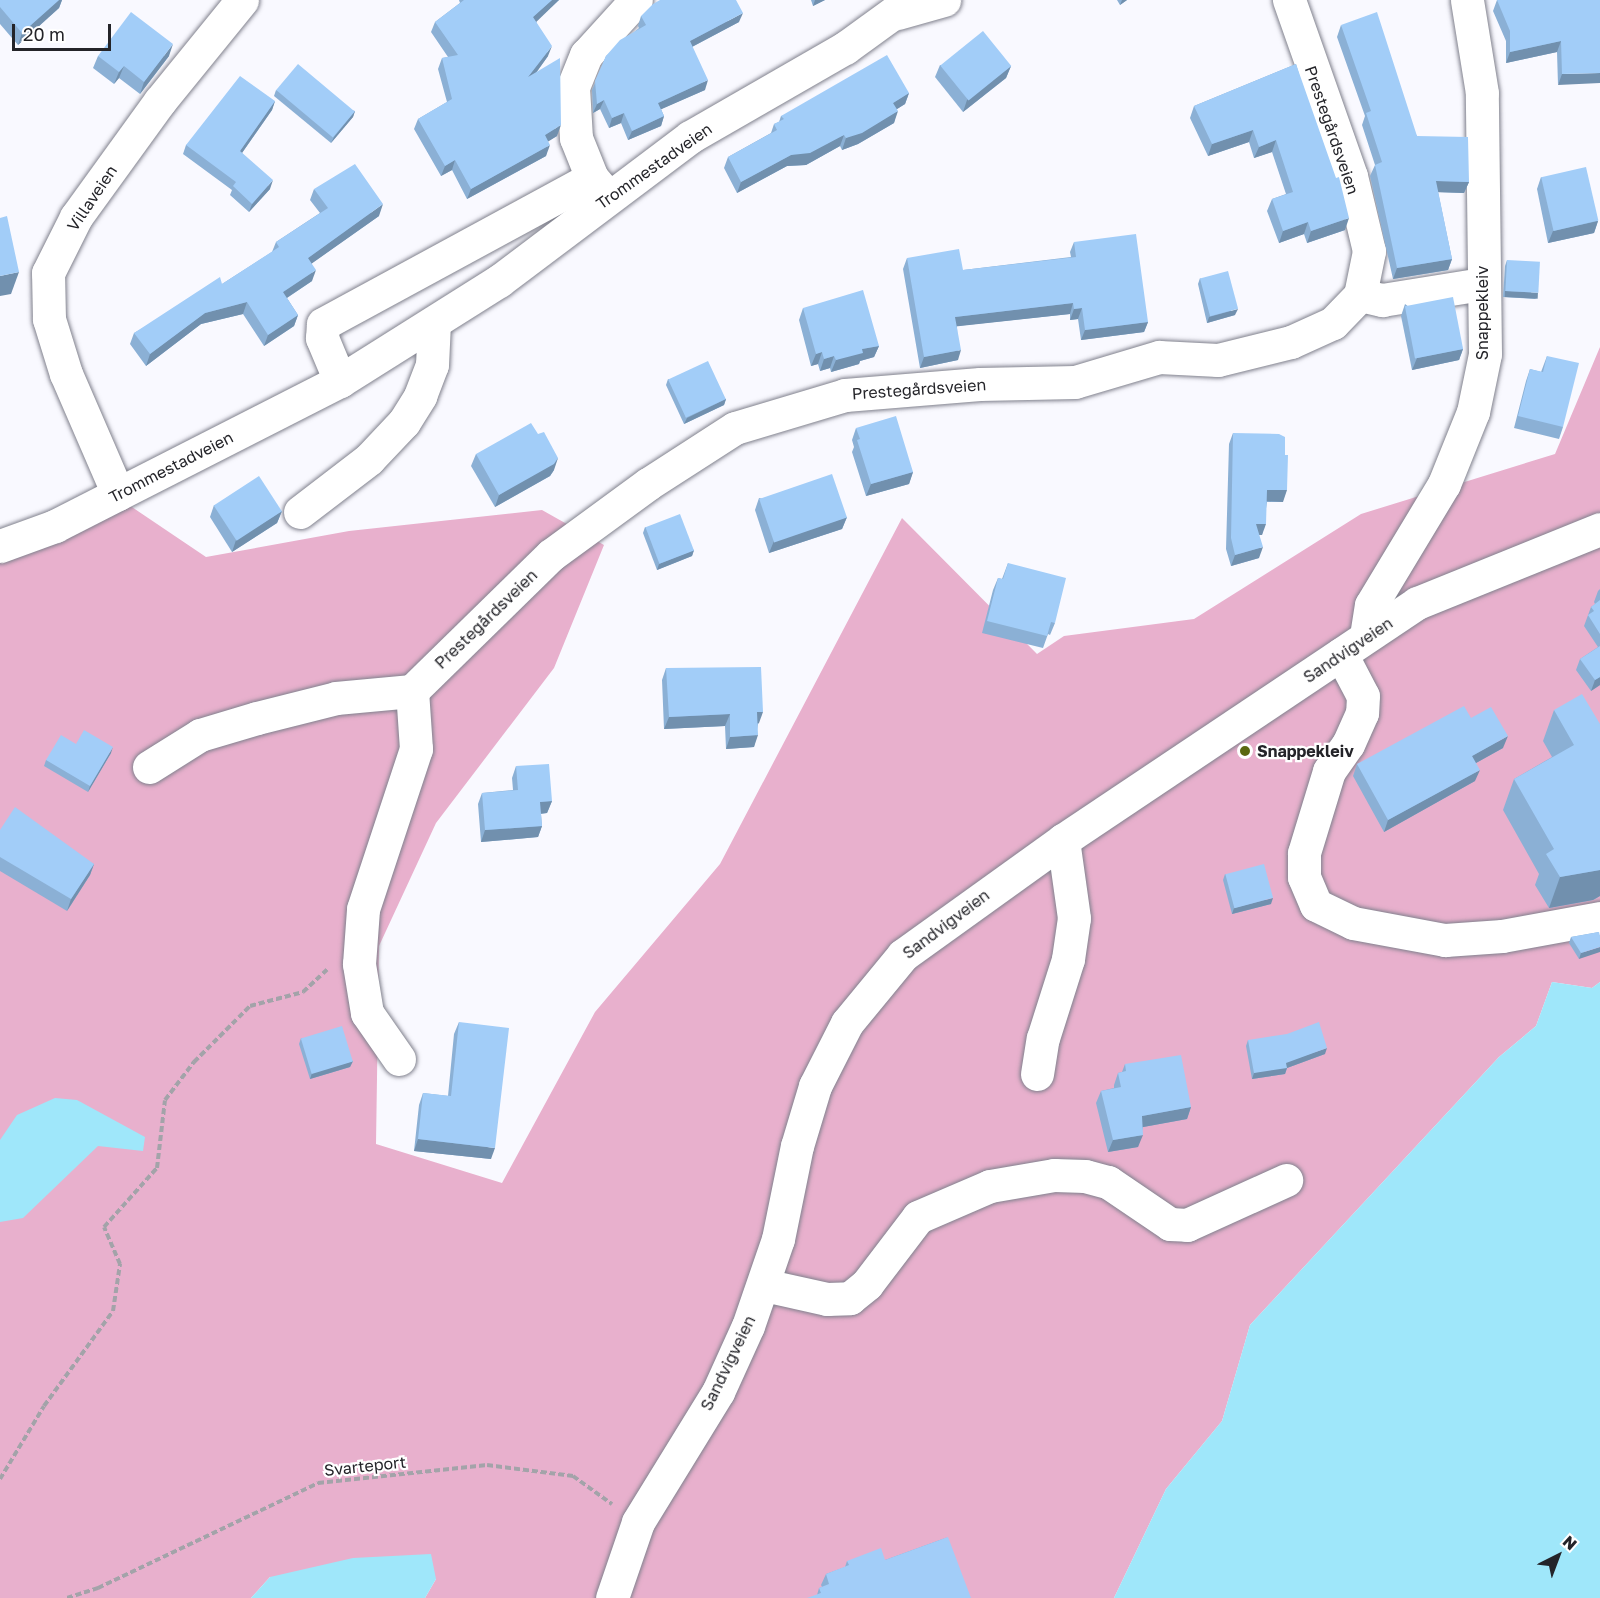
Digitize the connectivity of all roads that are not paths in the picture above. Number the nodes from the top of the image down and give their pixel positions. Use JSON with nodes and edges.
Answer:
{"nodes":[{"id":1,"x":242,"y":0,"type":"edge"},
{"id":2,"x":636,"y":0,"type":"edge"},
{"id":3,"x":944,"y":0,"type":"edge"},
{"id":4,"x":1289,"y":0,"type":"edge"},
{"id":5,"x":1467,"y":0,"type":"edge"},
{"id":6,"x":904,"y":6,"type":"edge"},
{"id":7,"x":601,"y":188,"type":"junction"},
{"id":8,"x":1482,"y":284,"type":"junction"},
{"id":9,"x":1360,"y":295,"type":"junction"},
{"id":10,"x":434,"y":323,"type":"junction"},
{"id":11,"x":340,"y":381,"type":"junction"},
{"id":12,"x":118,"y":494,"type":"junction"},
{"id":13,"x":300,"y":512,"type":"dead end"},
{"id":14,"x":1600,"y":529,"type":"edge"},
{"id":15,"x":0,"y":546,"type":"edge"},
{"id":16,"x":1353,"y":645,"type":"junction"},
{"id":17,"x":412,"y":691,"type":"junction"},
{"id":18,"x":149,"y":768,"type":"dead end"},
{"id":19,"x":1063,"y":840,"type":"junction"},
{"id":20,"x":1600,"y":918,"type":"edge"},
{"id":21,"x":399,"y":1059,"type":"dead end"},
{"id":22,"x":1037,"y":1074,"type":"dead end"},
{"id":23,"x":1286,"y":1180,"type":"dead end"},
{"id":24,"x":764,"y":1285,"type":"junction"},
{"id":25,"x":612,"y":1598,"type":"edge"}],
"edges":[{"from":1,"to":12,"type":"street","name":"Villaveien"},
{"from":2,"to":7,"type":"street"},
{"from":3,"to":6,"type":"street"},
{"from":4,"to":9,"type":"street","name":"Prestegårdsveien"},
{"from":5,"to":8,"type":"street","name":"Snappekleiv"},
{"from":6,"to":7,"type":"street","name":"Trommestadveien"},
{"from":7,"to":10,"type":"street","name":"Trommestadveien"},
{"from":7,"to":11,"type":"street","name":"Trommestadveien"},
{"from":8,"to":9,"type":"street"},
{"from":8,"to":16,"type":"street","name":"Snappekleiv"},
{"from":9,"to":17,"type":"street","name":"Prestegårdsveien"},
{"from":10,"to":11,"type":"street","name":"Trommestadveien"},
{"from":10,"to":13,"type":"street"},
{"from":11,"to":12,"type":"street","name":"Trommestadveien"},
{"from":12,"to":15,"type":"street","name":"Trommestadveien"},
{"from":14,"to":16,"type":"street","name":"Sandvigveien"},
{"from":16,"to":19,"type":"street","name":"Sandvigveien"},
{"from":16,"to":20,"type":"street"},
{"from":17,"to":18,"type":"street"},
{"from":17,"to":21,"type":"street"},
{"from":19,"to":22,"type":"street"},
{"from":19,"to":24,"type":"street","name":"Sandvigveien"},
{"from":23,"to":24,"type":"street"},
{"from":24,"to":25,"type":"street","name":"Sandvigveien"}]}
